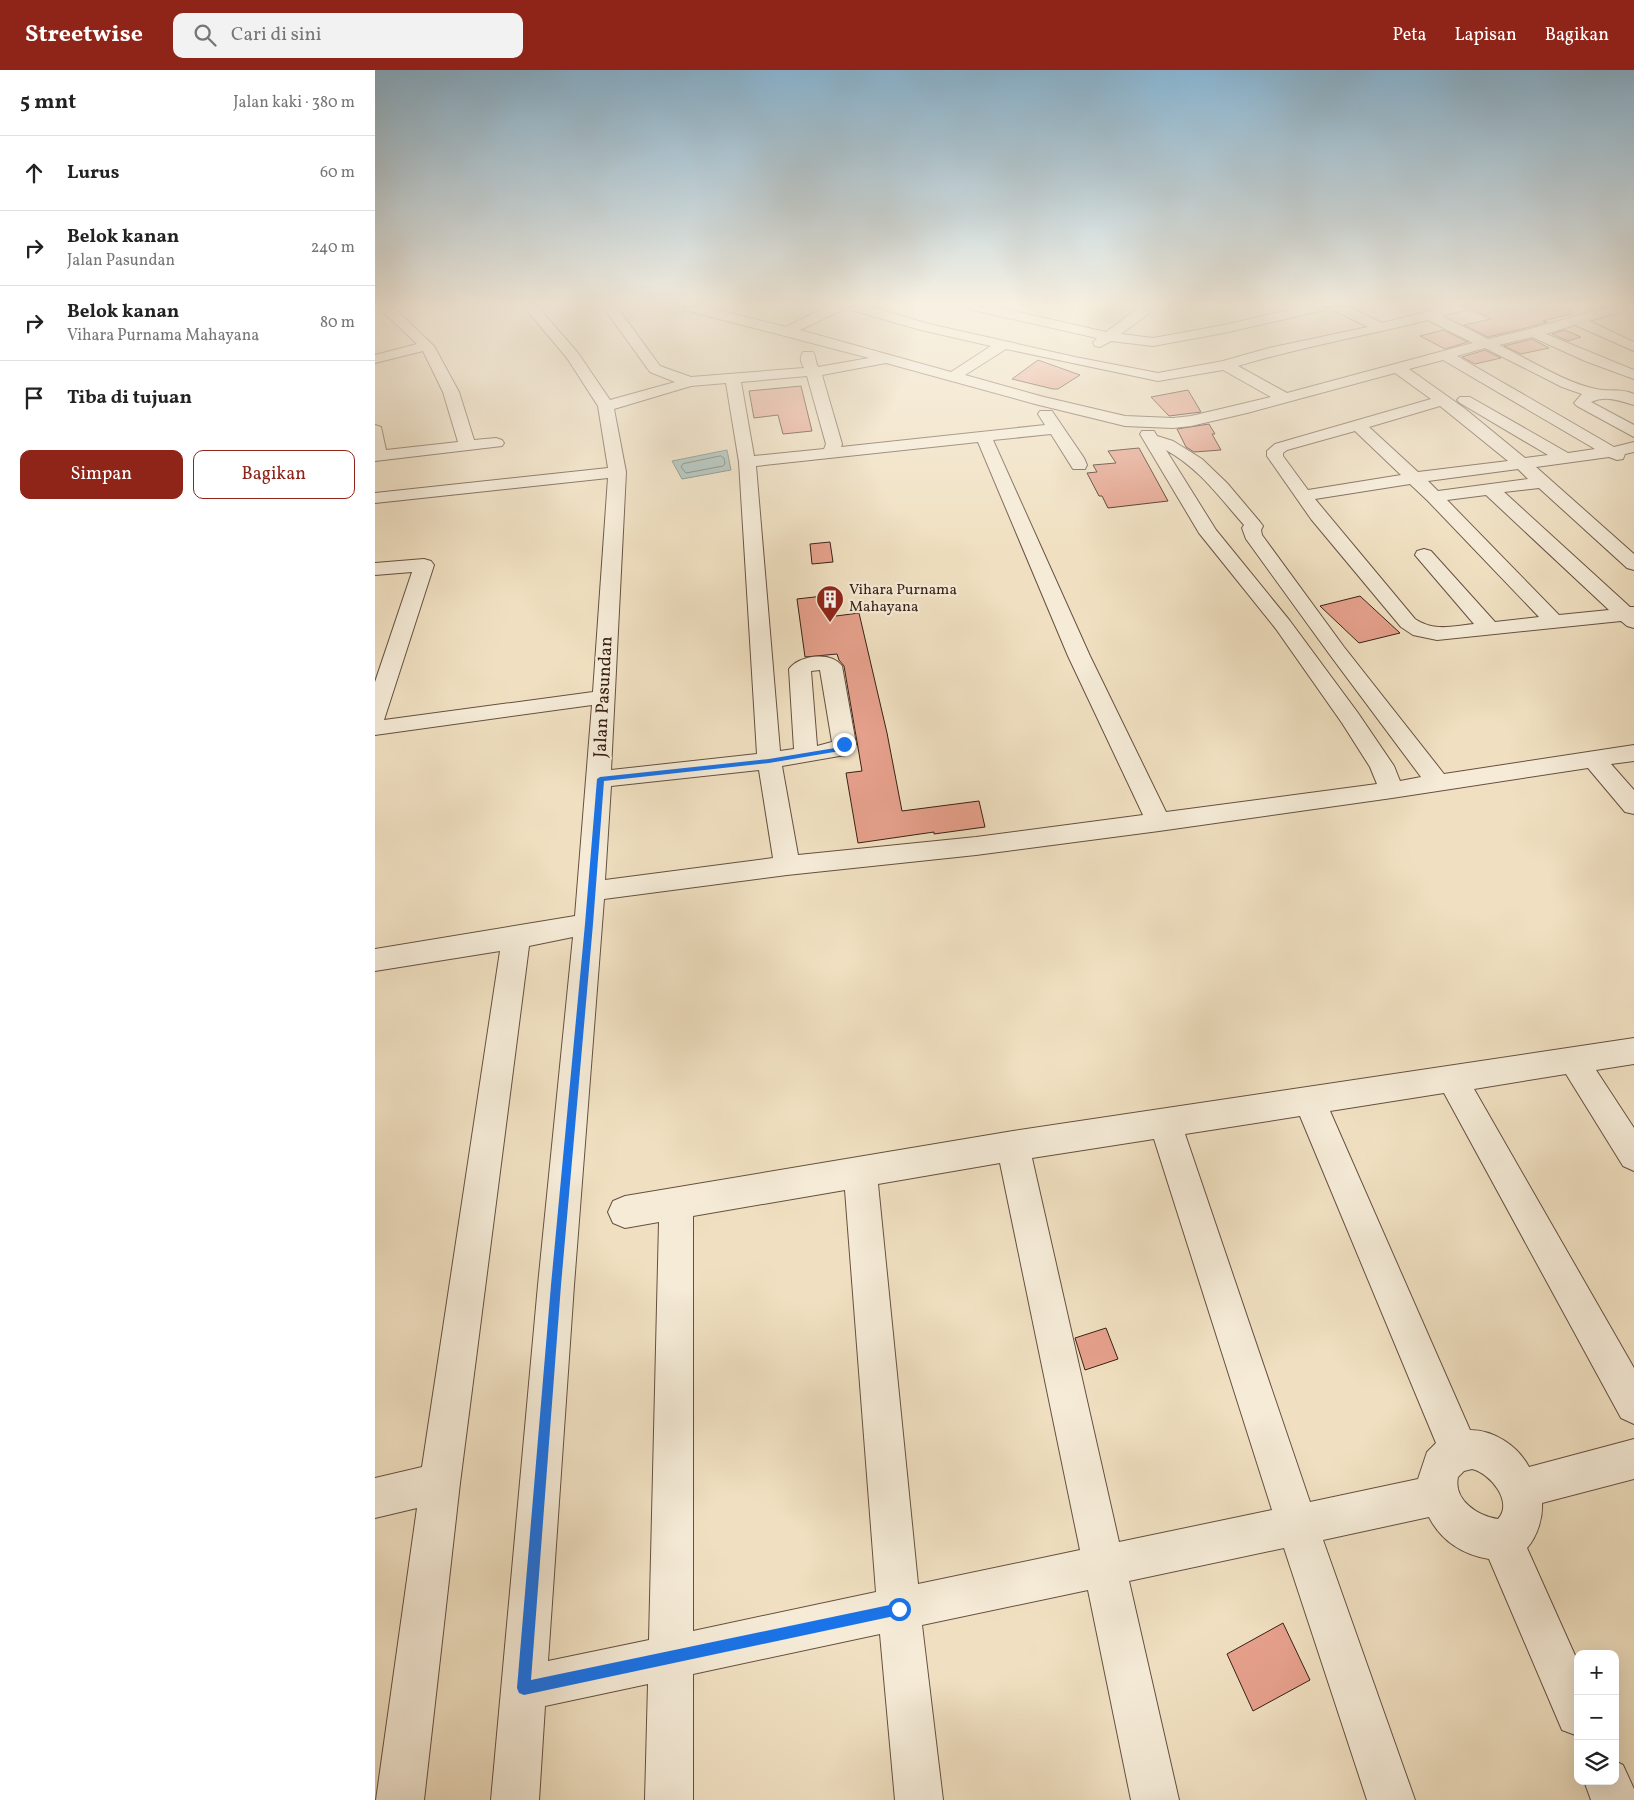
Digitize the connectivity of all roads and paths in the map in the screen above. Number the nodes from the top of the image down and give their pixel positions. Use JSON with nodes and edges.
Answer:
{"nodes":[{"id":1,"x":449,"y":388,"type":"edge"},
{"id":2,"x":594,"y":388,"type":"edge"},
{"id":3,"x":670,"y":388,"type":"edge"},
{"id":4,"x":735,"y":388,"type":"edge"},
{"id":5,"x":817,"y":388,"type":"edge"},
{"id":6,"x":995,"y":388,"type":"edge"},
{"id":7,"x":1266,"y":388,"type":"edge"},
{"id":8,"x":1322,"y":388,"type":"edge"},
{"id":9,"x":1426,"y":388,"type":"edge"},
{"id":10,"x":1500,"y":388,"type":"edge"},
{"id":11,"x":1581,"y":388,"type":"edge"},
{"id":12,"x":1595,"y":394,"type":"junction"},
{"id":13,"x":1285,"y":398,"type":"junction"},
{"id":14,"x":1443,"y":400,"type":"junction"},
{"id":15,"x":1465,"y":400,"type":"dead end"},
{"id":16,"x":1634,"y":400,"type":"edge"},
{"id":17,"x":1040,"y":401,"type":"junction"},
{"id":18,"x":606,"y":406,"type":"junction"},
{"id":19,"x":1140,"y":423,"type":"junction"},
{"id":20,"x":1358,"y":425,"type":"junction"},
{"id":21,"x":1055,"y":429,"type":"junction"},
{"id":22,"x":375,"y":430,"type":"edge"},
{"id":23,"x":1634,"y":432,"type":"edge"},
{"id":24,"x":983,"y":436,"type":"junction"},
{"id":25,"x":1151,"y":440,"type":"junction"},
{"id":26,"x":496,"y":443,"type":"dead end"},
{"id":27,"x":467,"y":446,"type":"junction"},
{"id":28,"x":1634,"y":447,"type":"edge"},
{"id":29,"x":831,"y":451,"type":"junction"},
{"id":30,"x":1612,"y":452,"type":"junction"},
{"id":31,"x":377,"y":456,"type":"edge"},
{"id":32,"x":1565,"y":458,"type":"junction"},
{"id":33,"x":747,"y":462,"type":"junction"},
{"id":34,"x":1521,"y":464,"type":"junction"},
{"id":35,"x":1079,"y":465,"type":"dead end"},
{"id":36,"x":1634,"y":465,"type":"edge"},
{"id":37,"x":617,"y":472,"type":"junction"},
{"id":38,"x":1414,"y":478,"type":"junction"},
{"id":39,"x":1542,"y":482,"type":"junction"},
{"id":40,"x":1217,"y":484,"type":"junction"},
{"id":41,"x":1181,"y":488,"type":"junction"},
{"id":42,"x":1490,"y":489,"type":"junction"},
{"id":43,"x":1303,"y":496,"type":"junction"},
{"id":44,"x":1434,"y":497,"type":"junction"},
{"id":45,"x":375,"y":498,"type":"edge"},
{"id":46,"x":1424,"y":555,"type":"dead end"},
{"id":47,"x":1634,"y":564,"type":"edge"},
{"id":48,"x":375,"y":569,"type":"edge"},
{"id":49,"x":1631,"y":617,"type":"edge"},
{"id":50,"x":1555,"y":622,"type":"junction"},
{"id":51,"x":1490,"y":629,"type":"junction"},
{"id":52,"x":604,"y":697,"type":"junction"},
{"id":53,"x":375,"y":716,"type":"edge"},
{"id":54,"x":375,"y":728,"type":"edge"},
{"id":55,"x":1634,"y":753,"type":"edge"},
{"id":56,"x":806,"y":755,"type":"dead end"},
{"id":57,"x":1593,"y":759,"type":"junction"},
{"id":58,"x":769,"y":761,"type":"junction"},
{"id":59,"x":600,"y":779,"type":"junction"},
{"id":60,"x":1437,"y":782,"type":"junction"},
{"id":61,"x":1392,"y":790,"type":"junction"},
{"id":62,"x":1634,"y":806,"type":"edge"},
{"id":63,"x":1159,"y":822,"type":"junction"},
{"id":64,"x":787,"y":866,"type":"junction"},
{"id":65,"x":592,"y":891,"type":"junction"},
{"id":66,"x":589,"y":924,"type":"junction"},
{"id":67,"x":516,"y":938,"type":"junction"},
{"id":68,"x":375,"y":960,"type":"edge"},
{"id":69,"x":1634,"y":1051,"type":"edge"},
{"id":70,"x":1573,"y":1060,"type":"junction"},
{"id":71,"x":1453,"y":1079,"type":"junction"},
{"id":72,"x":1310,"y":1101,"type":"junction"},
{"id":73,"x":1165,"y":1123,"type":"junction"},
{"id":74,"x":1013,"y":1146,"type":"junction"},
{"id":75,"x":1634,"y":1156,"type":"edge"},
{"id":76,"x":860,"y":1172,"type":"junction"},
{"id":77,"x":675,"y":1205,"type":"junction"},
{"id":78,"x":625,"y":1212,"type":"dead end"},
{"id":79,"x":1634,"y":1405,"type":"edge"},
{"id":80,"x":1459,"y":1450,"type":"junction"},
{"id":81,"x":1634,"y":1459,"type":"edge"},
{"id":82,"x":440,"y":1483,"type":"junction"},
{"id":83,"x":1520,"y":1489,"type":"junction"},
{"id":84,"x":1439,"y":1495,"type":"junction"},
{"id":85,"x":375,"y":1498,"type":"edge"},
{"id":86,"x":1297,"y":1525,"type":"junction"},
{"id":87,"x":1501,"y":1540,"type":"junction"},
{"id":88,"x":1105,"y":1566,"type":"junction"},
{"id":89,"x":899,"y":1609,"type":"junction"},
{"id":90,"x":669,"y":1657,"type":"junction"},
{"id":91,"x":524,"y":1688,"type":"junction"},
{"id":92,"x":1574,"y":1705,"type":"edge"},
{"id":93,"x":1609,"y":1785,"type":"edge"},
{"id":94,"x":400,"y":1800,"type":"edge"},
{"id":95,"x":515,"y":1800,"type":"edge"},
{"id":96,"x":669,"y":1800,"type":"edge"},
{"id":97,"x":919,"y":1800,"type":"edge"},
{"id":98,"x":1155,"y":1800,"type":"edge"},
{"id":99,"x":1391,"y":1800,"type":"edge"},
{"id":100,"x":1615,"y":1800,"type":"edge"}],
"edges":[{"from":1,"to":27,"type":"street"},
{"from":2,"to":18,"type":"street","name":"Jalan Pasundan"},
{"from":3,"to":18,"type":"street"},
{"from":4,"to":33,"type":"street"},
{"from":5,"to":29,"type":"street"},
{"from":6,"to":17,"type":"street"},
{"from":7,"to":13,"type":"street"},
{"from":8,"to":13,"type":"street"},
{"from":9,"to":14,"type":"street"},
{"from":10,"to":30,"type":"street"},
{"from":11,"to":12,"type":"street"},
{"from":12,"to":16,"type":"street"},
{"from":12,"to":23,"type":"street"},
{"from":13,"to":19,"type":"street"},
{"from":14,"to":20,"type":"street"},
{"from":14,"to":34,"type":"street"},
{"from":15,"to":32,"type":"street"},
{"from":17,"to":19,"type":"street"},
{"from":17,"to":21,"type":"street"},
{"from":18,"to":37,"type":"street","name":"Jalan Pasundan"},
{"from":19,"to":25,"type":"street"},
{"from":20,"to":38,"type":"street"},
{"from":20,"to":43,"type":"street"},
{"from":21,"to":24,"type":"street"},
{"from":21,"to":35,"type":"street"},
{"from":22,"to":31,"type":"street"},
{"from":24,"to":29,"type":"street"},
{"from":24,"to":63,"type":"street"},
{"from":25,"to":40,"type":"street"},
{"from":25,"to":41,"type":"street"},
{"from":26,"to":27,"type":"street"},
{"from":27,"to":31,"type":"street"},
{"from":28,"to":30,"type":"street"},
{"from":29,"to":33,"type":"street"},
{"from":30,"to":32,"type":"street"},
{"from":30,"to":36,"type":"street"},
{"from":32,"to":34,"type":"street"},
{"from":33,"to":58,"type":"street"},
{"from":34,"to":38,"type":"street"},
{"from":34,"to":39,"type":"street"},
{"from":37,"to":45,"type":"street"},
{"from":37,"to":52,"type":"street","name":"Jalan Pasundan"},
{"from":38,"to":43,"type":"street"},
{"from":38,"to":44,"type":"street"},
{"from":39,"to":42,"type":"street"},
{"from":39,"to":47,"type":"street"},
{"from":40,"to":41,"type":"street"},
{"from":40,"to":60,"type":"street"},
{"from":41,"to":61,"type":"street"},
{"from":42,"to":44,"type":"street"},
{"from":42,"to":49,"type":"street"},
{"from":43,"to":51,"type":"street"},
{"from":44,"to":50,"type":"street"},
{"from":46,"to":51,"type":"street"},
{"from":48,"to":53,"type":"street"},
{"from":49,"to":50,"type":"street"},
{"from":50,"to":51,"type":"street"},
{"from":52,"to":54,"type":"street"},
{"from":52,"to":59,"type":"street","name":"Jalan Pasundan"},
{"from":55,"to":57,"type":"street"},
{"from":56,"to":58,"type":"street"},
{"from":57,"to":60,"type":"street"},
{"from":57,"to":62,"type":"street"},
{"from":58,"to":59,"type":"street"},
{"from":58,"to":64,"type":"street"},
{"from":59,"to":65,"type":"street","name":"Jalan Pasundan"},
{"from":60,"to":61,"type":"street"},
{"from":61,"to":63,"type":"street"},
{"from":63,"to":64,"type":"street"},
{"from":64,"to":65,"type":"street"},
{"from":65,"to":66,"type":"street","name":"Jalan Pasundan"},
{"from":66,"to":67,"type":"street"},
{"from":66,"to":91,"type":"street","name":"Jalan Pasundan"},
{"from":67,"to":68,"type":"street"},
{"from":67,"to":82,"type":"street"},
{"from":69,"to":70,"type":"street"},
{"from":70,"to":71,"type":"street"},
{"from":70,"to":75,"type":"street"},
{"from":71,"to":72,"type":"street"},
{"from":71,"to":79,"type":"street"},
{"from":72,"to":73,"type":"street"},
{"from":72,"to":80,"type":"street"},
{"from":73,"to":74,"type":"street"},
{"from":73,"to":86,"type":"street"},
{"from":74,"to":76,"type":"street"},
{"from":74,"to":88,"type":"street"},
{"from":76,"to":77,"type":"street"},
{"from":76,"to":89,"type":"street"},
{"from":77,"to":78,"type":"street"},
{"from":77,"to":90,"type":"street"},
{"from":80,"to":83,"type":"street"},
{"from":80,"to":84,"type":"street"},
{"from":81,"to":83,"type":"street"},
{"from":82,"to":85,"type":"street"},
{"from":82,"to":94,"type":"street"},
{"from":83,"to":87,"type":"street"},
{"from":84,"to":86,"type":"street"},
{"from":84,"to":87,"type":"street"},
{"from":86,"to":88,"type":"street"},
{"from":86,"to":99,"type":"street"},
{"from":87,"to":92,"type":"street"},
{"from":88,"to":89,"type":"street"},
{"from":88,"to":98,"type":"street"},
{"from":89,"to":90,"type":"street"},
{"from":89,"to":97,"type":"street"},
{"from":90,"to":91,"type":"street"},
{"from":90,"to":96,"type":"street"},
{"from":91,"to":95,"type":"street","name":"Jalan Pasundan"},
{"from":93,"to":100,"type":"street"}]}
